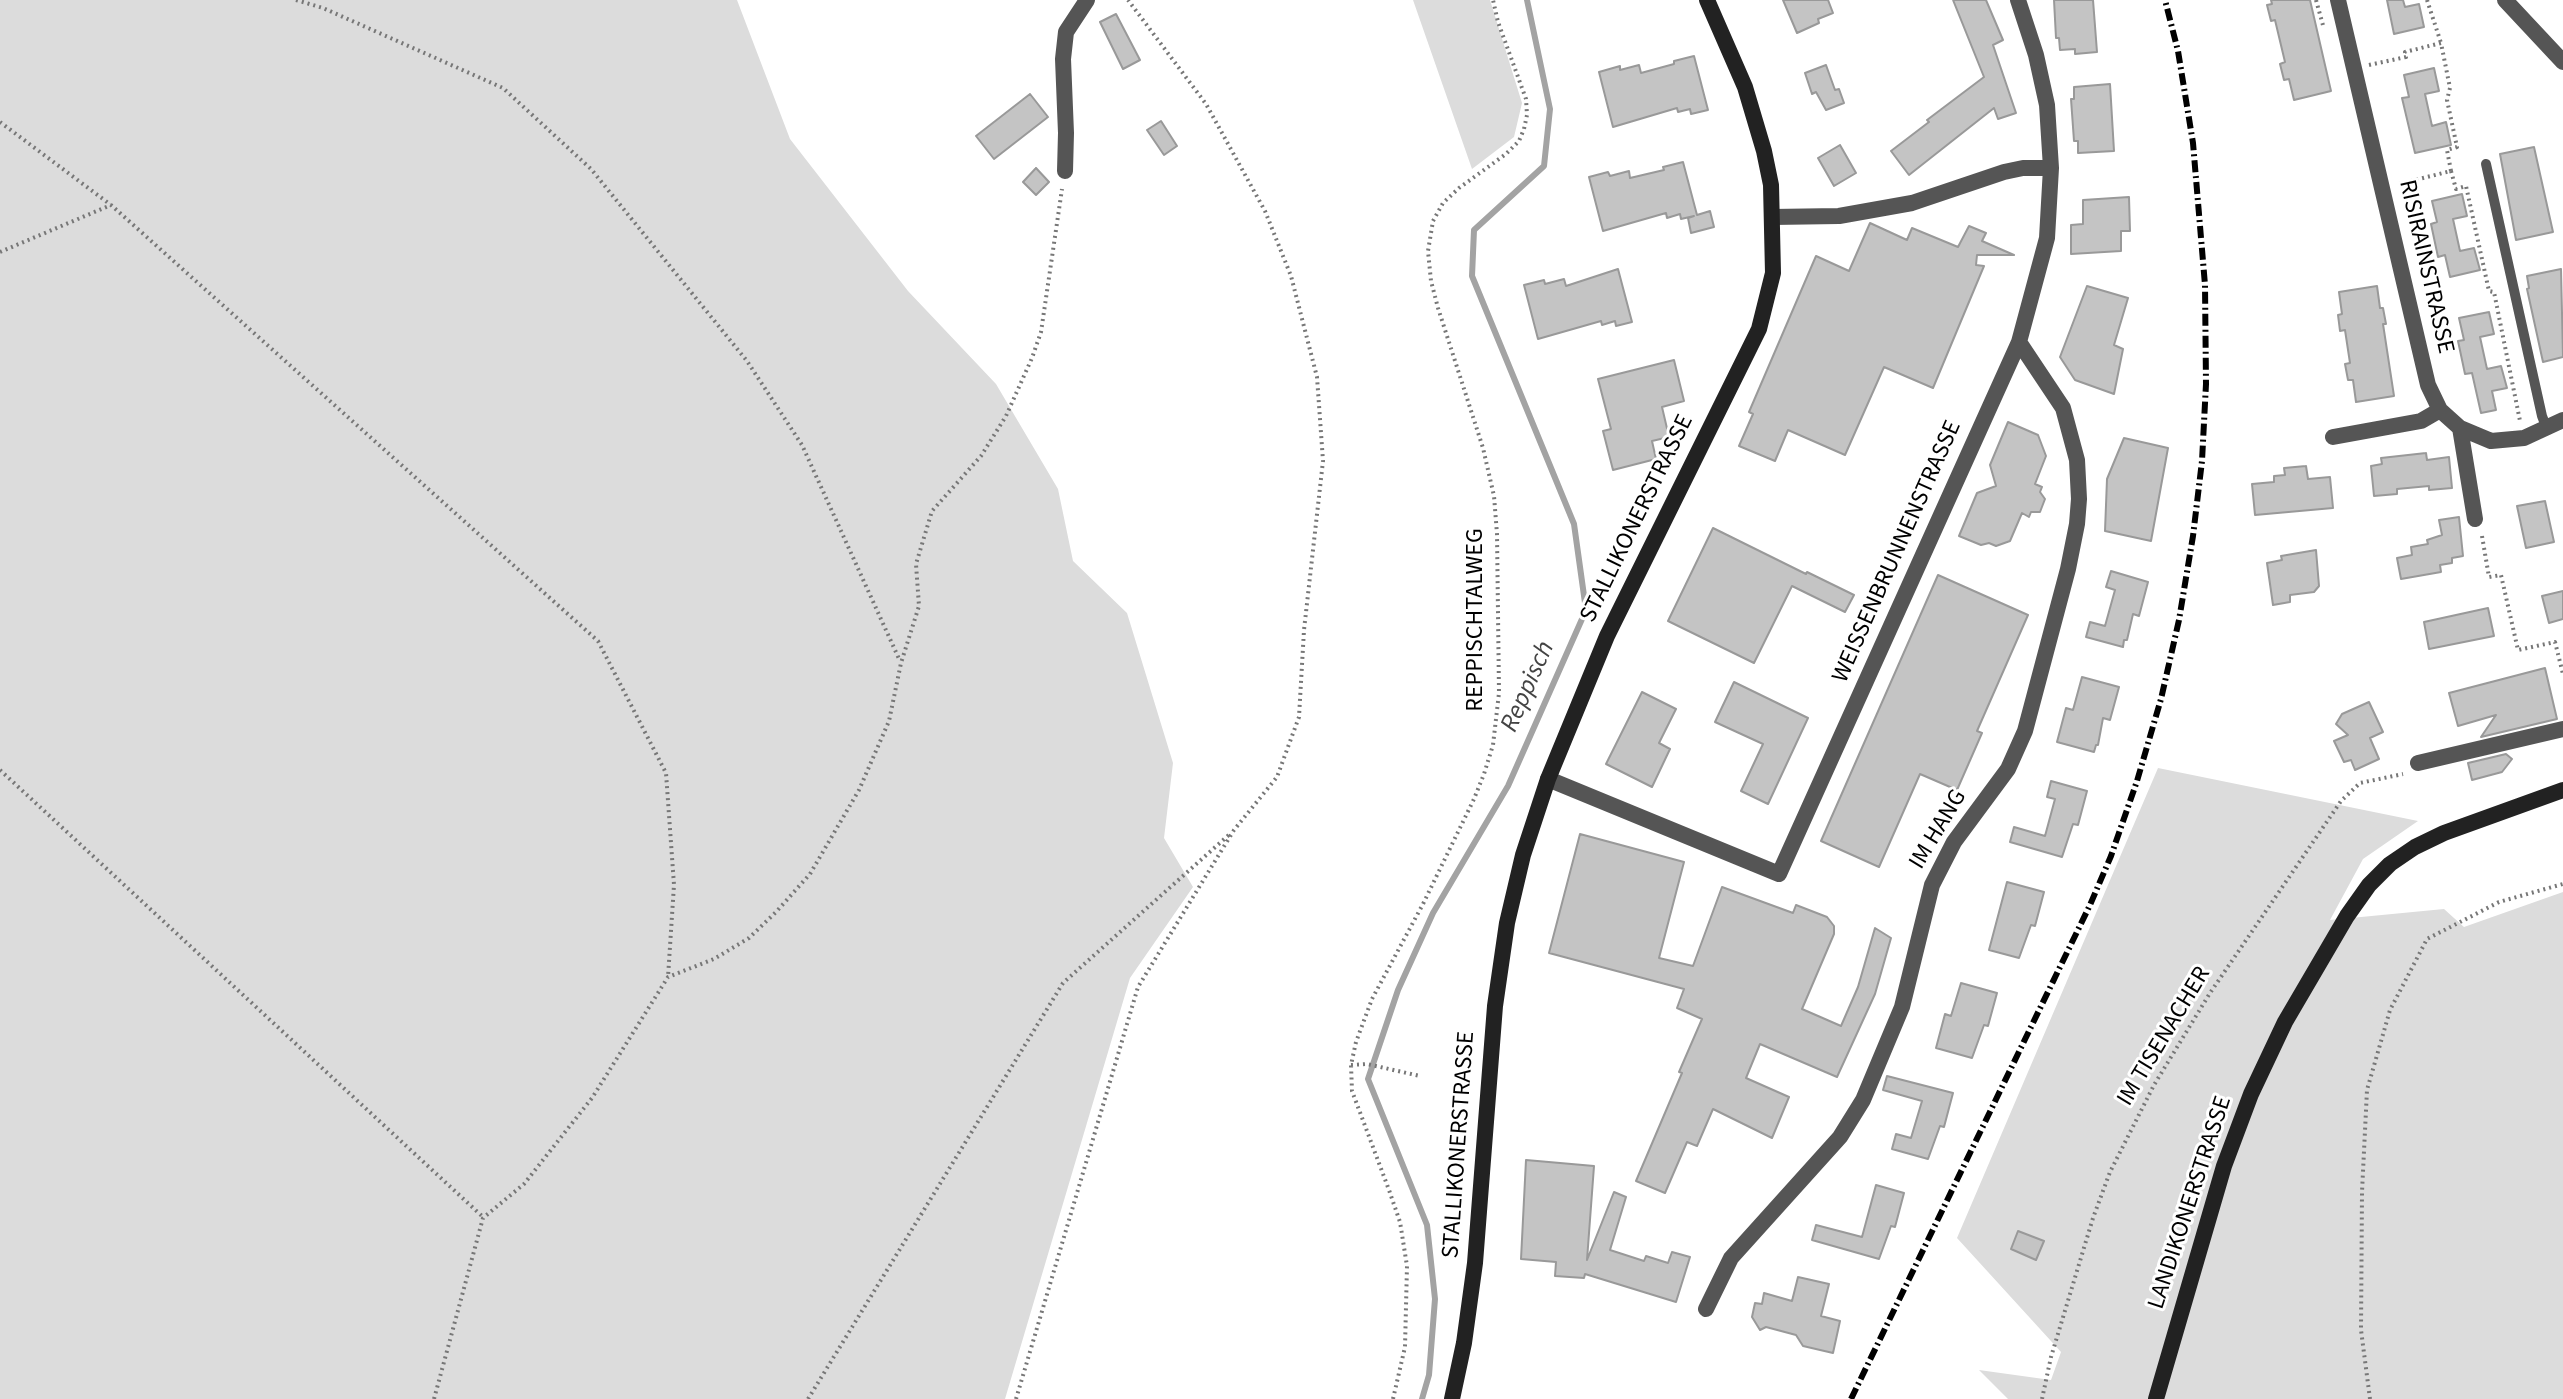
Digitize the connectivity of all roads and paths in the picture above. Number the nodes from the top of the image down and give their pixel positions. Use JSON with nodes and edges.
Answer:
{"nodes":[{"id":1,"x":296,"y":0,"type":"edge"},
{"id":2,"x":1087,"y":0,"type":"edge"},
{"id":3,"x":1128,"y":0,"type":"edge"},
{"id":4,"x":1493,"y":0,"type":"edge"},
{"id":5,"x":1707,"y":0,"type":"edge"},
{"id":6,"x":2018,"y":0,"type":"edge"},
{"id":7,"x":2338,"y":0,"type":"edge"},
{"id":8,"x":2427,"y":0,"type":"edge"},
{"id":9,"x":2505,"y":0,"type":"edge"},
{"id":10,"x":2441,"y":43,"type":"junction"},
{"id":11,"x":2563,"y":62,"type":"edge"},
{"id":12,"x":2376,"y":64,"type":"dead end"},
{"id":13,"x":0,"y":122,"type":"edge"},
{"id":14,"x":2486,"y":164,"type":"dead end"},
{"id":15,"x":2051,"y":168,"type":"junction"},
{"id":16,"x":1065,"y":171,"type":"joint"},
{"id":17,"x":2451,"y":171,"type":"junction"},
{"id":18,"x":2394,"y":185,"type":"dead end"},
{"id":19,"x":111,"y":205,"type":"junction"},
{"id":20,"x":1772,"y":217,"type":"junction"},
{"id":21,"x":0,"y":252,"type":"edge"},
{"id":22,"x":2019,"y":342,"type":"junction"},
{"id":23,"x":2440,"y":410,"type":"junction"},
{"id":24,"x":2563,"y":420,"type":"edge"},
{"id":25,"x":2521,"y":423,"type":"dead end"},
{"id":26,"x":2460,"y":428,"type":"junction"},
{"id":27,"x":2547,"y":429,"type":"junction"},
{"id":28,"x":2333,"y":437,"type":"dead end"},
{"id":29,"x":2478,"y":523,"type":"joint"},
{"id":30,"x":901,"y":663,"type":"junction"},
{"id":31,"x":2563,"y":674,"type":"edge"},
{"id":32,"x":2563,"y":729,"type":"edge"},
{"id":33,"x":2418,"y":763,"type":"joint"},
{"id":34,"x":0,"y":770,"type":"edge"},
{"id":35,"x":1548,"y":779,"type":"junction"},
{"id":36,"x":2563,"y":790,"type":"edge"},
{"id":37,"x":1234,"y":830,"type":"junction"},
{"id":38,"x":2563,"y":884,"type":"edge"},
{"id":39,"x":668,"y":977,"type":"junction"},
{"id":40,"x":1351,"y":1065,"type":"junction"},
{"id":41,"x":1420,"y":1076,"type":"dead end"},
{"id":42,"x":483,"y":1218,"type":"junction"},
{"id":43,"x":1706,"y":1309,"type":"dead end"},
{"id":44,"x":434,"y":1399,"type":"edge"},
{"id":45,"x":808,"y":1399,"type":"edge"},
{"id":46,"x":1016,"y":1399,"type":"edge"},
{"id":47,"x":1393,"y":1399,"type":"edge"},
{"id":48,"x":1452,"y":1399,"type":"edge"},
{"id":49,"x":2042,"y":1399,"type":"edge"},
{"id":50,"x":2156,"y":1399,"type":"edge"},
{"id":51,"x":2370,"y":1399,"type":"edge"}],
"edges":[{"from":1,"to":30,"type":"path"},
{"from":2,"to":16,"type":"street"},
{"from":3,"to":37,"type":"path"},
{"from":4,"to":40,"type":"path","name":"REPPISCHTALWEG"},
{"from":5,"to":20,"type":"street","name":"STALLIKONERSTRASSE"},
{"from":6,"to":15,"type":"street","name":"WEISSENBRUNNENSTRASSE"},
{"from":7,"to":23,"type":"street","name":"RISIRAINSTRASSE"},
{"from":8,"to":10,"type":"path"},
{"from":9,"to":11,"type":"street"},
{"from":10,"to":12,"type":"path"},
{"from":10,"to":17,"type":"path"},
{"from":13,"to":19,"type":"path"},
{"from":14,"to":27,"type":"lane"},
{"from":15,"to":20,"type":"street"},
{"from":15,"to":22,"type":"street","name":"WEISSENBRUNNENSTRASSE"},
{"from":16,"to":30,"type":"path"},
{"from":17,"to":18,"type":"path"},
{"from":17,"to":25,"type":"path"},
{"from":19,"to":21,"type":"path"},
{"from":19,"to":39,"type":"path"},
{"from":20,"to":35,"type":"street","name":"STALLIKONERSTRASSE"},
{"from":22,"to":35,"type":"street","name":"WEISSENBRUNNENSTRASSE"},
{"from":22,"to":43,"type":"street","name":"IM HANG"},
{"from":23,"to":26,"type":"street","name":"RISIRAINSTRASSE"},
{"from":23,"to":28,"type":"street"},
{"from":24,"to":27,"type":"street","name":"RISIRAINSTRASSE"},
{"from":26,"to":27,"type":"street","name":"RISIRAINSTRASSE"},
{"from":26,"to":29,"type":"street"},
{"from":29,"to":31,"type":"path"},
{"from":30,"to":39,"type":"path"},
{"from":32,"to":33,"type":"street"},
{"from":33,"to":49,"type":"path","name":"IM TISENACHER"},
{"from":34,"to":42,"type":"path"},
{"from":35,"to":48,"type":"street","name":"STALLIKONERSTRASSE"},
{"from":36,"to":50,"type":"street","name":"LANDIKONERSTRASSE"},
{"from":37,"to":45,"type":"path"},
{"from":37,"to":46,"type":"path"},
{"from":38,"to":51,"type":"path"},
{"from":39,"to":42,"type":"path"},
{"from":40,"to":41,"type":"path"},
{"from":40,"to":47,"type":"path","name":"REPPISCHTALWEG"},
{"from":42,"to":44,"type":"path"}]}
